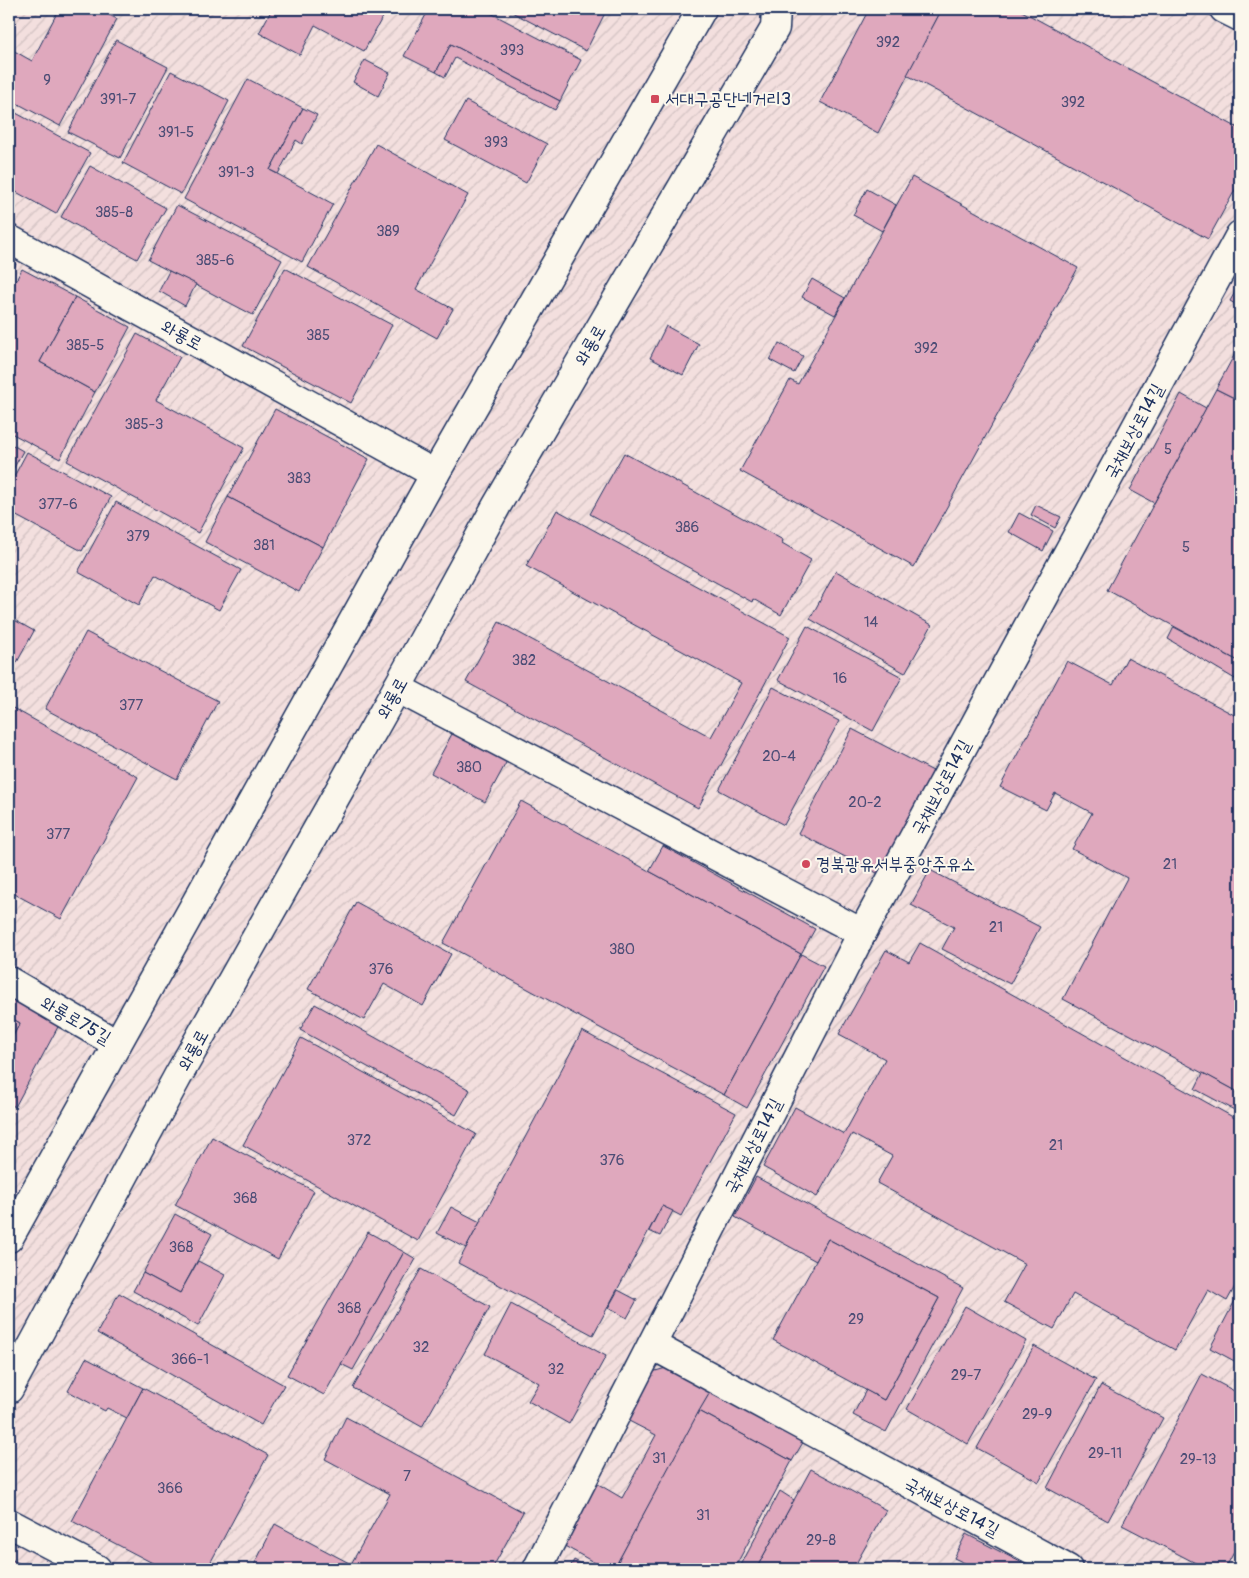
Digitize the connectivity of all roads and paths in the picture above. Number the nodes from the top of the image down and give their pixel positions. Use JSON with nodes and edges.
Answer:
{"nodes":[{"id":1,"x":702,"y":9,"type":"edge"},
{"id":2,"x":776,"y":9,"type":"edge"},
{"id":3,"x":1224,"y":9,"type":"edge"},
{"id":4,"x":1240,"y":17,"type":"edge"},
{"id":5,"x":1240,"y":234,"type":"edge"},
{"id":6,"x":9,"y":240,"type":"edge"},
{"id":7,"x":435,"y":474,"type":"junction"},
{"id":8,"x":397,"y":688,"type":"junction"},
{"id":9,"x":862,"y":934,"type":"junction"},
{"id":10,"x":9,"y":981,"type":"edge"},
{"id":11,"x":118,"y":1044,"type":"junction"},
{"id":12,"x":9,"y":1238,"type":"edge"},
{"id":13,"x":652,"y":1345,"type":"junction"},
{"id":14,"x":9,"y":1389,"type":"edge"},
{"id":15,"x":9,"y":1523,"type":"edge"},
{"id":16,"x":97,"y":1569,"type":"edge"},
{"id":17,"x":537,"y":1569,"type":"edge"},
{"id":18,"x":1068,"y":1569,"type":"edge"}],
"edges":[{"from":1,"to":7,"type":"street"},
{"from":2,"to":8,"type":"street","name":"와룡로"},
{"from":3,"to":4,"type":"street"},
{"from":5,"to":9,"type":"street","name":"국채보상로14길"},
{"from":6,"to":7,"type":"street","name":"와룡로"},
{"from":7,"to":11,"type":"street"},
{"from":8,"to":9,"type":"street"},
{"from":8,"to":14,"type":"street","name":"와룡로"},
{"from":9,"to":13,"type":"street","name":"국채보상로14길"},
{"from":10,"to":11,"type":"street","name":"와룡로75길"},
{"from":11,"to":12,"type":"street"},
{"from":13,"to":17,"type":"street","name":"국채보상로14길"},
{"from":13,"to":18,"type":"street","name":"국채보상로14길"},
{"from":15,"to":16,"type":"street"}]}
